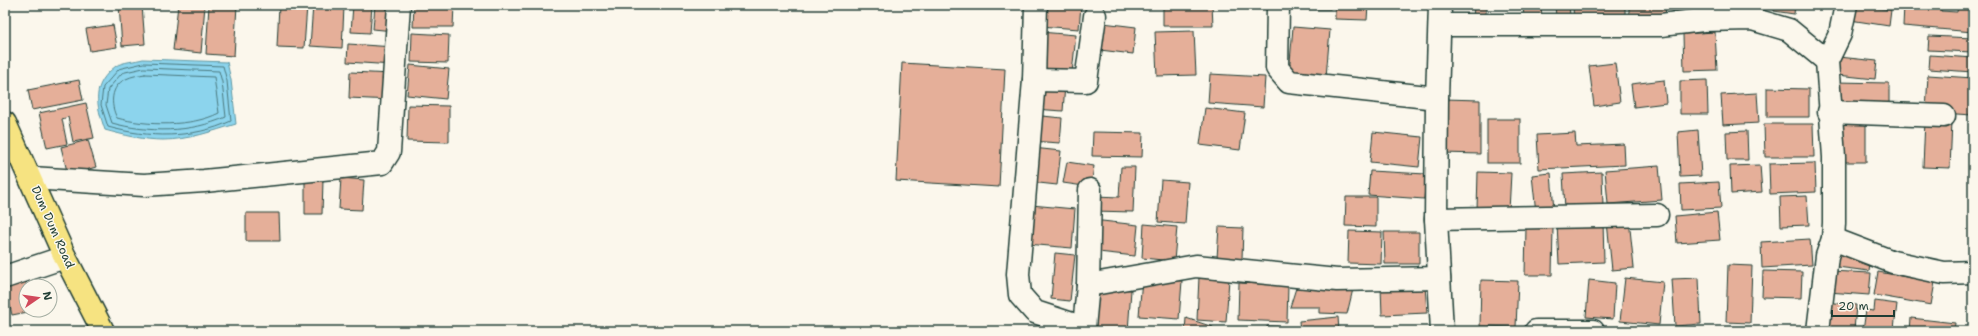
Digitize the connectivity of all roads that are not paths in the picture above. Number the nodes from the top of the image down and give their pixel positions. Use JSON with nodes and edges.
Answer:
{"nodes":[{"id":1,"x":399,"y":5,"type":"edge"},
{"id":2,"x":1036,"y":5,"type":"edge"},
{"id":3,"x":1278,"y":5,"type":"edge"},
{"id":4,"x":1846,"y":5,"type":"edge"},
{"id":5,"x":1440,"y":15,"type":"edge"},
{"id":6,"x":1095,"y":16,"type":"dead end"},
{"id":7,"x":1827,"y":61,"type":"junction"},
{"id":8,"x":1034,"y":80,"type":"junction"},
{"id":9,"x":1436,"y":98,"type":"junction"},
{"id":10,"x":1829,"y":112,"type":"junction"},
{"id":11,"x":1944,"y":116,"type":"dead end"},
{"id":12,"x":5,"y":123,"type":"edge"},
{"id":13,"x":31,"y":178,"type":"junction"},
{"id":14,"x":1090,"y":190,"type":"dead end"},
{"id":15,"x":1657,"y":215,"type":"dead end"},
{"id":16,"x":1436,"y":219,"type":"junction"},
{"id":17,"x":1833,"y":239,"type":"junction"},
{"id":18,"x":66,"y":258,"type":"junction"},
{"id":19,"x":1973,"y":272,"type":"edge"},
{"id":20,"x":5,"y":278,"type":"edge"},
{"id":21,"x":1439,"y":278,"type":"junction"},
{"id":22,"x":1088,"y":285,"type":"junction"},
{"id":23,"x":101,"y":330,"type":"edge"},
{"id":24,"x":1084,"y":330,"type":"edge"},
{"id":25,"x":1442,"y":331,"type":"edge"},
{"id":26,"x":1536,"y":331,"type":"edge"},
{"id":27,"x":1545,"y":331,"type":"edge"},
{"id":28,"x":1594,"y":331,"type":"edge"},
{"id":29,"x":1818,"y":331,"type":"edge"}],
"edges":[{"from":1,"to":13,"type":"street"},
{"from":2,"to":8,"type":"street"},
{"from":3,"to":9,"type":"street"},
{"from":4,"to":7,"type":"street"},
{"from":5,"to":7,"type":"street"},
{"from":5,"to":9,"type":"street"},
{"from":6,"to":8,"type":"street"},
{"from":7,"to":10,"type":"street"},
{"from":8,"to":24,"type":"street"},
{"from":9,"to":16,"type":"street"},
{"from":10,"to":11,"type":"street"},
{"from":10,"to":17,"type":"street"},
{"from":12,"to":13,"type":"main road","name":"Dum Dum Road"},
{"from":13,"to":18,"type":"main road","name":"Dum Dum Road"},
{"from":14,"to":22,"type":"street"},
{"from":15,"to":16,"type":"street"},
{"from":16,"to":21,"type":"street"},
{"from":17,"to":19,"type":"street"},
{"from":17,"to":29,"type":"street"},
{"from":18,"to":20,"type":"street"},
{"from":18,"to":23,"type":"main road","name":"Dum Dum Road"},
{"from":21,"to":22,"type":"street"},
{"from":21,"to":25,"type":"street"},
{"from":22,"to":24,"type":"street"},
{"from":26,"to":27,"type":"street"},
{"from":27,"to":28,"type":"street"}]}
